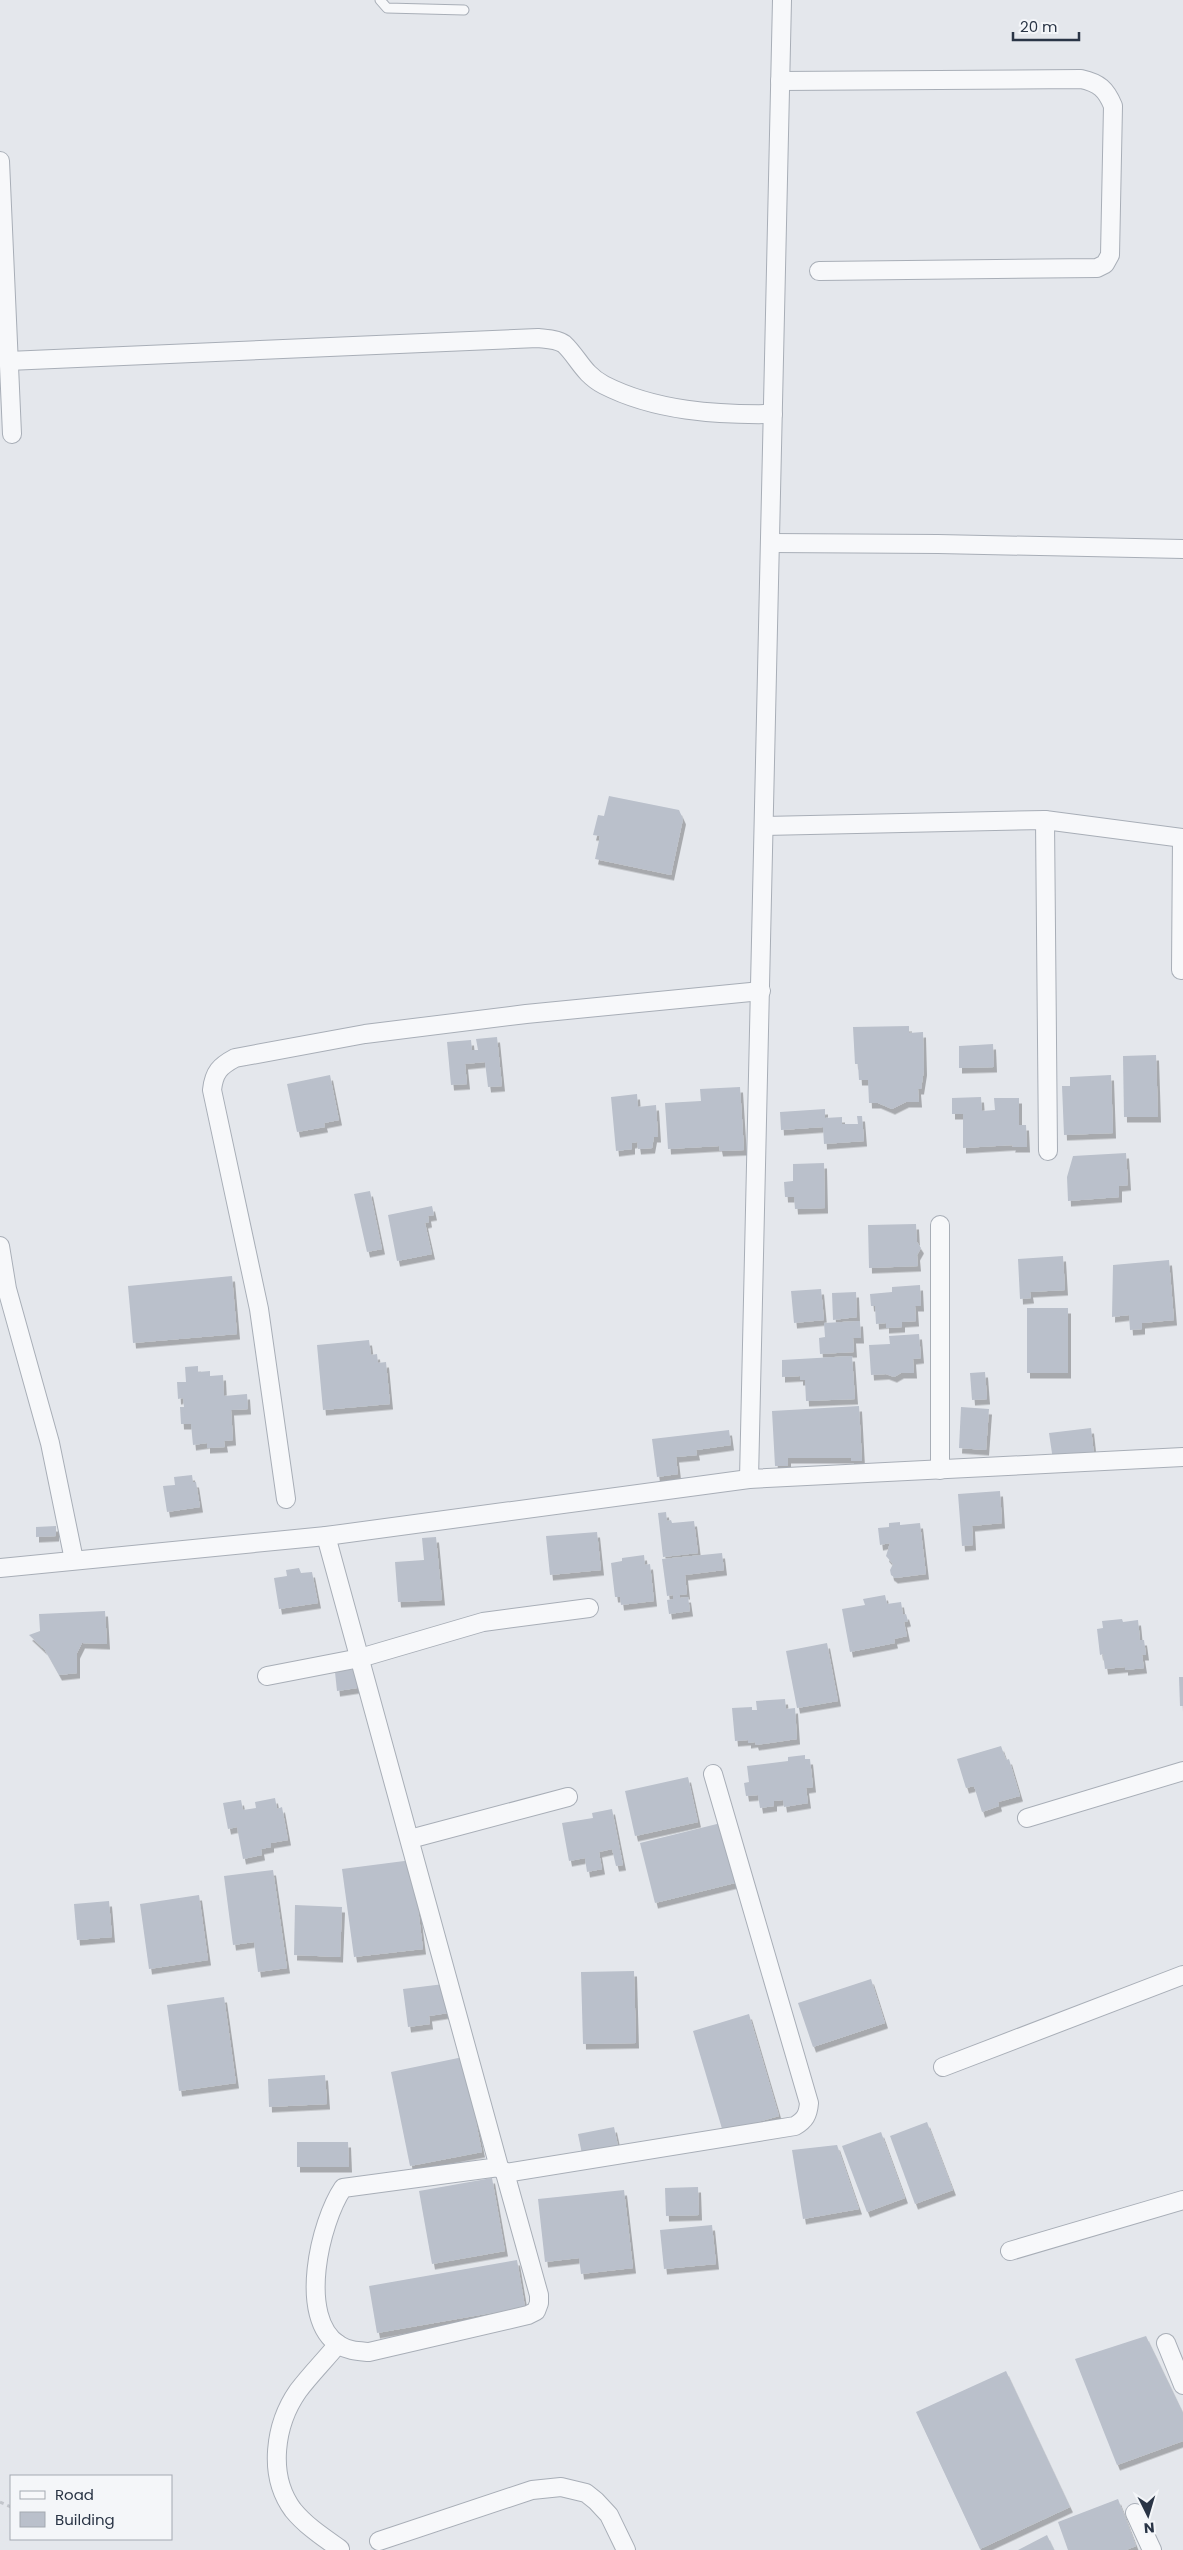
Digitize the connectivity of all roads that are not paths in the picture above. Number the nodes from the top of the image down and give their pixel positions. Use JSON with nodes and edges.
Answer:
{"nodes":[{"id":1,"x":380,"y":0,"type":"edge"},
{"id":2,"x":782,"y":0,"type":"edge"},
{"id":3,"x":464,"y":10,"type":"dead end"},
{"id":4,"x":780,"y":81,"type":"junction"},
{"id":5,"x":0,"y":161,"type":"edge"},
{"id":6,"x":819,"y":271,"type":"dead end"},
{"id":7,"x":6,"y":368,"type":"edge"},
{"id":8,"x":772,"y":414,"type":"junction"},
{"id":9,"x":12,"y":434,"type":"dead end"},
{"id":10,"x":770,"y":543,"type":"junction"},
{"id":11,"x":1183,"y":549,"type":"edge"},
{"id":12,"x":1045,"y":820,"type":"junction"},
{"id":13,"x":764,"y":826,"type":"junction"},
{"id":14,"x":1182,"y":839,"type":"edge"},
{"id":15,"x":1180,"y":970,"type":"dead end"},
{"id":16,"x":761,"y":992,"type":"junction"},
{"id":17,"x":1048,"y":1151,"type":"dead end"},
{"id":18,"x":940,"y":1225,"type":"dead end"},
{"id":19,"x":0,"y":1246,"type":"edge"},
{"id":20,"x":1183,"y":1458,"type":"edge"},
{"id":21,"x":940,"y":1470,"type":"junction"},
{"id":22,"x":749,"y":1479,"type":"junction"},
{"id":23,"x":286,"y":1499,"type":"dead end"},
{"id":24,"x":326,"y":1536,"type":"junction"},
{"id":25,"x":74,"y":1560,"type":"junction"},
{"id":26,"x":0,"y":1568,"type":"edge"},
{"id":27,"x":589,"y":1608,"type":"dead end"},
{"id":28,"x":360,"y":1658,"type":"junction"},
{"id":29,"x":267,"y":1676,"type":"dead end"},
{"id":30,"x":1183,"y":1771,"type":"edge"},
{"id":31,"x":714,"y":1774,"type":"dead end"},
{"id":32,"x":568,"y":1797,"type":"dead end"},
{"id":33,"x":1027,"y":1818,"type":"dead end"},
{"id":34,"x":410,"y":1839,"type":"junction"},
{"id":35,"x":1183,"y":1975,"type":"edge"},
{"id":36,"x":943,"y":2067,"type":"dead end"},
{"id":37,"x":502,"y":2170,"type":"junction"},
{"id":38,"x":1183,"y":2200,"type":"edge"},
{"id":39,"x":1010,"y":2251,"type":"dead end"},
{"id":40,"x":1166,"y":2343,"type":"dead end"},
{"id":41,"x":338,"y":2344,"type":"junction"},
{"id":42,"x":1183,"y":2385,"type":"edge"},
{"id":43,"x":1135,"y":2513,"type":"dead end"},
{"id":44,"x":379,"y":2541,"type":"dead end"},
{"id":45,"x":340,"y":2549,"type":"dead end"},
{"id":46,"x":626,"y":2550,"type":"edge"},
{"id":47,"x":1152,"y":2550,"type":"edge"}],
"edges":[{"from":1,"to":3,"type":"lane"},
{"from":2,"to":4,"type":"street"},
{"from":4,"to":6,"type":"street"},
{"from":4,"to":8,"type":"street"},
{"from":5,"to":7,"type":"street"},
{"from":7,"to":8,"type":"street"},
{"from":7,"to":9,"type":"street"},
{"from":8,"to":10,"type":"street"},
{"from":10,"to":11,"type":"street"},
{"from":10,"to":13,"type":"street"},
{"from":12,"to":13,"type":"street"},
{"from":12,"to":14,"type":"street"},
{"from":12,"to":17,"type":"street"},
{"from":13,"to":16,"type":"street"},
{"from":14,"to":15,"type":"street"},
{"from":16,"to":22,"type":"street"},
{"from":16,"to":23,"type":"street"},
{"from":18,"to":21,"type":"street"},
{"from":19,"to":25,"type":"street"},
{"from":20,"to":21,"type":"street"},
{"from":21,"to":22,"type":"street"},
{"from":22,"to":24,"type":"street"},
{"from":24,"to":25,"type":"street"},
{"from":24,"to":28,"type":"street"},
{"from":25,"to":26,"type":"street"},
{"from":27,"to":28,"type":"street"},
{"from":28,"to":29,"type":"street"},
{"from":28,"to":34,"type":"street"},
{"from":30,"to":33,"type":"street"},
{"from":31,"to":37,"type":"street"},
{"from":32,"to":34,"type":"street"},
{"from":34,"to":37,"type":"street"},
{"from":35,"to":36,"type":"street"},
{"from":37,"to":41,"type":"street"},
{"from":37,"to":41,"type":"street"},
{"from":38,"to":39,"type":"street"},
{"from":40,"to":42,"type":"street"},
{"from":41,"to":45,"type":"street"},
{"from":43,"to":47,"type":"street"},
{"from":44,"to":46,"type":"street"}]}
